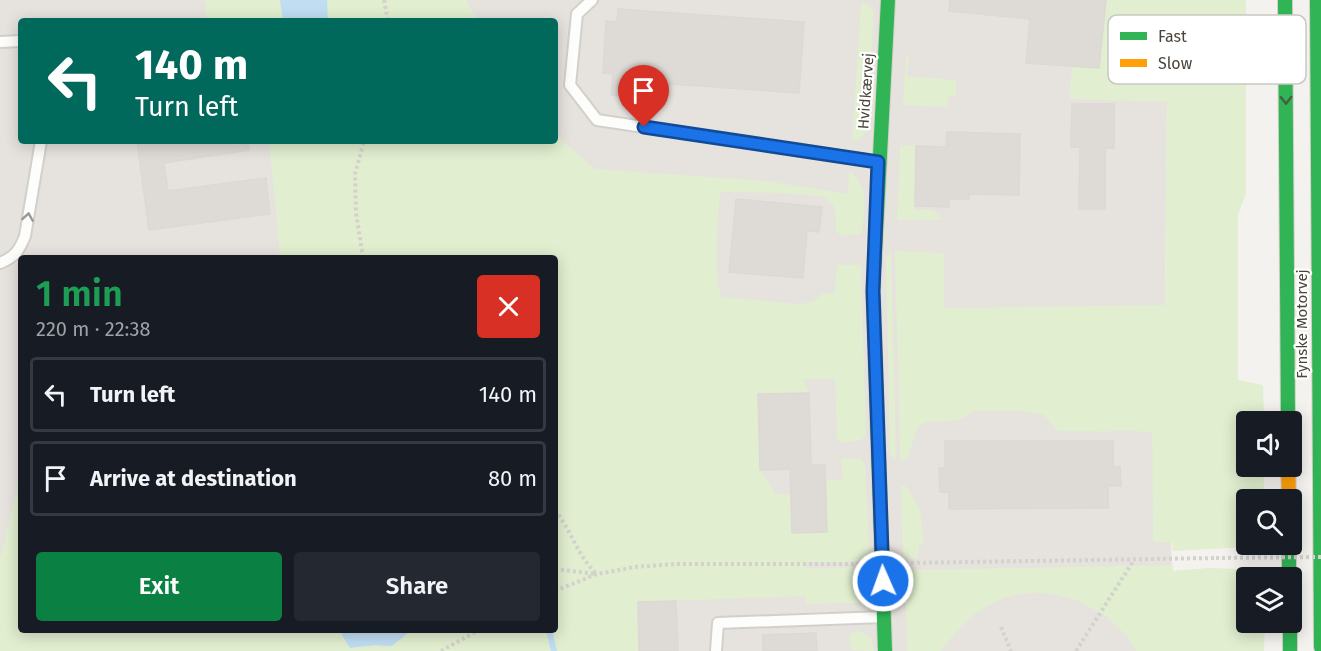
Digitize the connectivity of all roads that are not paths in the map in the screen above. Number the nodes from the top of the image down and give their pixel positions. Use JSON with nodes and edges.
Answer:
{"nodes":[{"id":1,"x":592,"y":0,"type":"edge"},
{"id":2,"x":888,"y":0,"type":"edge"},
{"id":3,"x":1285,"y":0,"type":"edge"},
{"id":4,"x":1317,"y":0,"type":"edge"},
{"id":5,"x":1285,"y":15,"type":"edge"},
{"id":6,"x":18,"y":41,"type":"edge"},
{"id":7,"x":0,"y":42,"type":"edge"},
{"id":8,"x":1286,"y":84,"type":"edge"},
{"id":9,"x":40,"y":144,"type":"edge"},
{"id":10,"x":878,"y":162,"type":"junction"},
{"id":11,"x":0,"y":263,"type":"edge"},
{"id":12,"x":1288,"y":411,"type":"edge"},
{"id":13,"x":884,"y":617,"type":"junction"},
{"id":14,"x":1290,"y":633,"type":"edge"},
{"id":15,"x":1321,"y":647,"type":"edge"},
{"id":16,"x":716,"y":651,"type":"edge"},
{"id":17,"x":885,"y":651,"type":"edge"},
{"id":18,"x":1290,"y":651,"type":"edge"}],
"edges":[{"from":1,"to":10,"type":"lane"},
{"from":2,"to":10,"type":"main road","name":"Hvidkærvej"},
{"from":3,"to":5,"type":"main road","name":"Fynske Motorvej","one_way":true},
{"from":4,"to":15,"type":"main road","name":"Fynske Motorvej"},
{"from":6,"to":7,"type":"lane"},
{"from":8,"to":12,"type":"main road","name":"Fynske Motorvej","one_way":true},
{"from":11,"to":9,"type":"lane","one_way":true},
{"from":10,"to":13,"type":"main road","name":"Hvidkærvej"},
{"from":13,"to":16,"type":"lane"},
{"from":13,"to":17,"type":"main road","name":"Hvidkærvej"},
{"from":14,"to":18,"type":"main road"}]}
